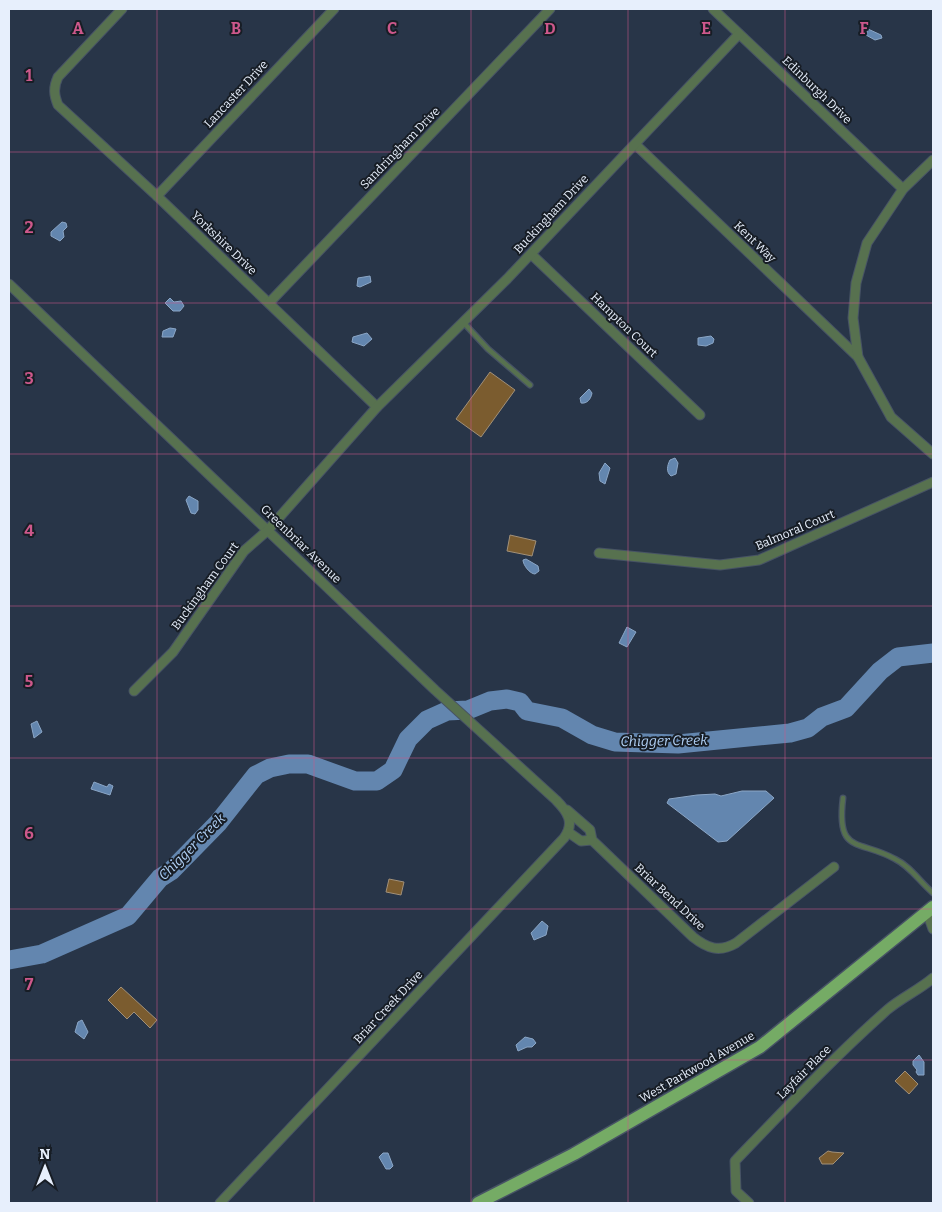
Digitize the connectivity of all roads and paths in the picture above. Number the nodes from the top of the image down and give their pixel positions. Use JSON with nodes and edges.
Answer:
{"nodes":[{"id":1,"x":122,"y":9,"type":"edge"},
{"id":2,"x":334,"y":9,"type":"edge"},
{"id":3,"x":550,"y":9,"type":"edge"},
{"id":4,"x":713,"y":9,"type":"edge"},
{"id":5,"x":739,"y":34,"type":"junction"},
{"id":6,"x":634,"y":144,"type":"junction"},
{"id":7,"x":933,"y":160,"type":"edge"},
{"id":8,"x":903,"y":189,"type":"junction"},
{"id":9,"x":157,"y":196,"type":"junction"},
{"id":10,"x":531,"y":254,"type":"junction"},
{"id":11,"x":9,"y":284,"type":"edge"},
{"id":12,"x":269,"y":303,"type":"junction"},
{"id":13,"x":463,"y":322,"type":"junction"},
{"id":14,"x":858,"y":357,"type":"junction"},
{"id":15,"x":530,"y":385,"type":"dead end"},
{"id":16,"x":378,"y":407,"type":"junction"},
{"id":17,"x":700,"y":415,"type":"dead end"},
{"id":18,"x":933,"y":454,"type":"edge"},
{"id":19,"x":933,"y":482,"type":"edge"},
{"id":20,"x":268,"y":530,"type":"junction"},
{"id":21,"x":599,"y":553,"type":"dead end"},
{"id":22,"x":134,"y":691,"type":"dead end"},
{"id":23,"x":843,"y":798,"type":"dead end"},
{"id":24,"x":562,"y":805,"type":"junction"},
{"id":25,"x":569,"y":828,"type":"junction"},
{"id":26,"x":592,"y":840,"type":"junction"},
{"id":27,"x":834,"y":867,"type":"dead end"},
{"id":28,"x":933,"y":893,"type":"edge"},
{"id":29,"x":930,"y":910,"type":"edge"},
{"id":30,"x":933,"y":929,"type":"edge"},
{"id":31,"x":933,"y":978,"type":"edge"},
{"id":32,"x":220,"y":1203,"type":"edge"},
{"id":33,"x":478,"y":1203,"type":"edge"},
{"id":34,"x":749,"y":1203,"type":"edge"}],
"edges":[{"from":1,"to":9,"type":"street","name":"Yorkshire Drive"},
{"from":2,"to":9,"type":"street","name":"Lancaster Drive"},
{"from":3,"to":12,"type":"street","name":"Sandringham Drive"},
{"from":4,"to":5,"type":"street","name":"Edinburgh Drive"},
{"from":5,"to":6,"type":"street","name":"Buckingham Drive"},
{"from":5,"to":8,"type":"street","name":"Edinburgh Drive"},
{"from":6,"to":10,"type":"street","name":"Buckingham Drive"},
{"from":6,"to":14,"type":"street","name":"Kent Way"},
{"from":7,"to":8,"type":"street"},
{"from":8,"to":14,"type":"street"},
{"from":9,"to":12,"type":"street","name":"Yorkshire Drive"},
{"from":10,"to":13,"type":"street","name":"Buckingham Drive"},
{"from":10,"to":17,"type":"street","name":"Hampton Court"},
{"from":11,"to":20,"type":"street","name":"Greenbriar Avenue"},
{"from":12,"to":16,"type":"street","name":"Yorkshire Drive"},
{"from":13,"to":15,"type":"lane"},
{"from":13,"to":16,"type":"street","name":"Buckingham Drive"},
{"from":14,"to":18,"type":"street"},
{"from":16,"to":20,"type":"street","name":"Buckingham Court"},
{"from":19,"to":21,"type":"street","name":"Balmoral Court"},
{"from":20,"to":22,"type":"street","name":"Buckingham Court"},
{"from":20,"to":24,"type":"street","name":"Greenbriar Avenue"},
{"from":23,"to":28,"type":"lane"},
{"from":24,"to":25,"type":"street","name":"Greenbriar Avenue"},
{"from":24,"to":26,"type":"street","name":"Briar Bend Drive"},
{"from":25,"to":26,"type":"street","name":"Briar Bend Drive"},
{"from":25,"to":32,"type":"street","name":"Briar Creek Drive"},
{"from":26,"to":27,"type":"street","name":"Briar Bend Drive"},
{"from":29,"to":30,"type":"street"},
{"from":29,"to":33,"type":"main road","name":"West Parkwood Avenue"},
{"from":31,"to":34,"type":"street","name":"Layfair Place"}]}
